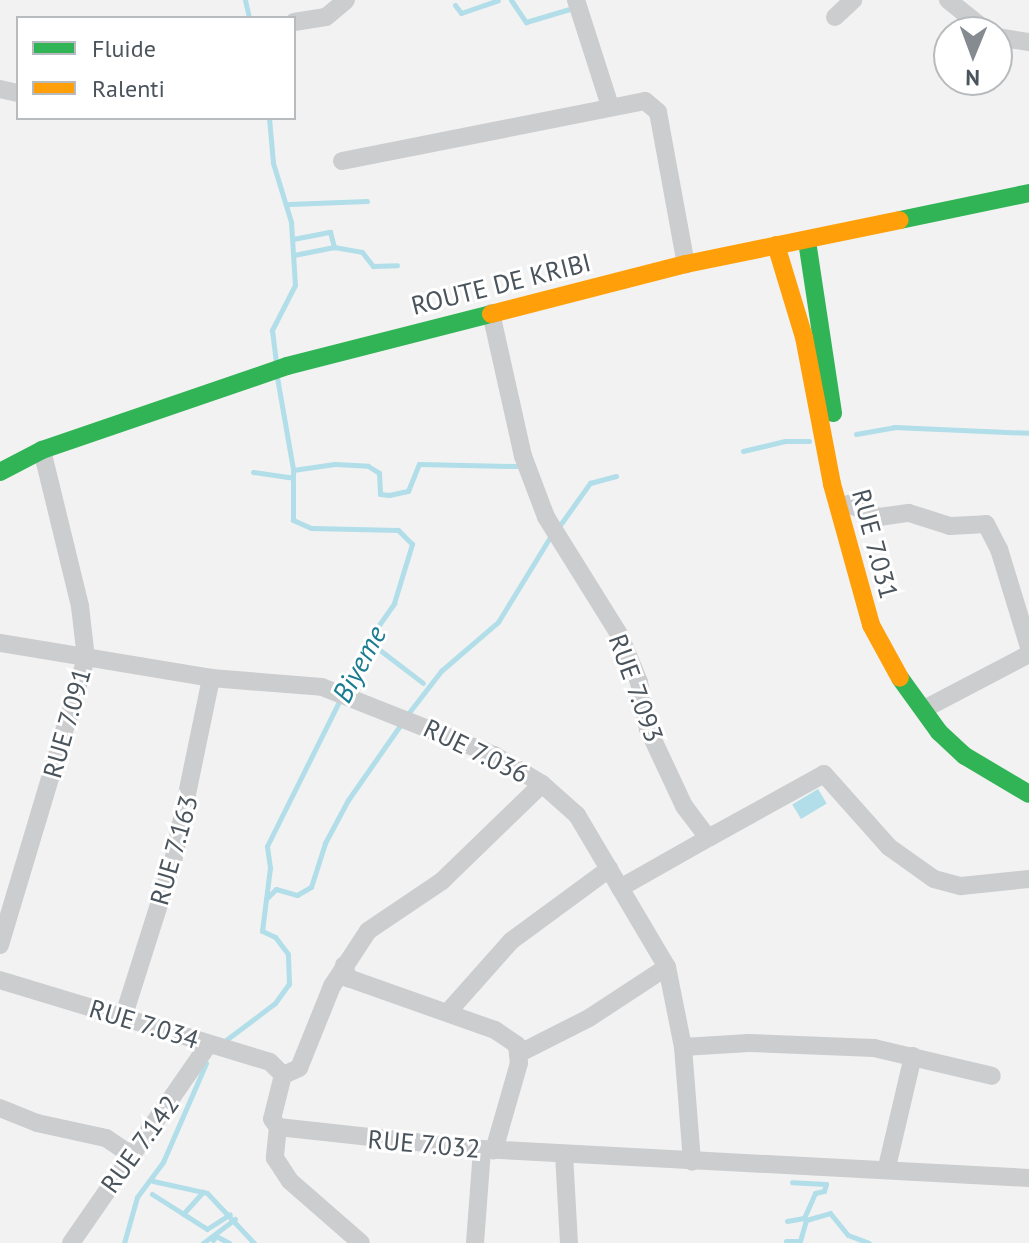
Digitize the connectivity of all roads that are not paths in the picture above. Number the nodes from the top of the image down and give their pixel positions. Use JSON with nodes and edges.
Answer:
{"nodes":[{"id":1,"x":346,"y":0,"type":"edge"},
{"id":2,"x":576,"y":0,"type":"edge"},
{"id":3,"x":853,"y":0,"type":"edge"},
{"id":4,"x":948,"y":0,"type":"edge"},
{"id":5,"x":968,"y":16,"type":"edge"},
{"id":6,"x":835,"y":17,"type":"dead end"},
{"id":7,"x":296,"y":22,"type":"edge"},
{"id":8,"x":610,"y":106,"type":"junction"},
{"id":9,"x":342,"y":161,"type":"dead end"},
{"id":10,"x":1029,"y":193,"type":"edge"},
{"id":11,"x":807,"y":241,"type":"junction"},
{"id":12,"x":776,"y":245,"type":"junction"},
{"id":13,"x":686,"y":264,"type":"junction"},
{"id":14,"x":491,"y":313,"type":"junction"},
{"id":15,"x":828,"y":428,"type":"junction"},
{"id":16,"x":832,"y":449,"type":"junction"},
{"id":17,"x":42,"y":450,"type":"junction"},
{"id":18,"x":0,"y":472,"type":"edge"},
{"id":19,"x":848,"y":504,"type":"junction"},
{"id":20,"x":0,"y":643,"type":"edge"},
{"id":21,"x":1029,"y":647,"type":"edge"},
{"id":22,"x":1029,"y":654,"type":"edge"},
{"id":23,"x":86,"y":658,"type":"junction"},
{"id":24,"x":211,"y":678,"type":"junction"},
{"id":25,"x":930,"y":706,"type":"junction"},
{"id":26,"x":1029,"y":776,"type":"edge"},
{"id":27,"x":542,"y":784,"type":"junction"},
{"id":28,"x":1029,"y":794,"type":"edge"},
{"id":29,"x":710,"y":837,"type":"junction"},
{"id":30,"x":609,"y":869,"type":"junction"},
{"id":31,"x":1029,"y":879,"type":"edge"},
{"id":32,"x":620,"y":888,"type":"junction"},
{"id":33,"x":0,"y":945,"type":"edge"},
{"id":34,"x":344,"y":965,"type":"junction"},
{"id":35,"x":667,"y":967,"type":"junction"},
{"id":36,"x":0,"y":980,"type":"edge"},
{"id":37,"x":448,"y":1012,"type":"junction"},
{"id":38,"x":123,"y":1018,"type":"junction"},
{"id":39,"x":209,"y":1044,"type":"junction"},
{"id":40,"x":683,"y":1047,"type":"junction"},
{"id":41,"x":520,"y":1053,"type":"junction"},
{"id":42,"x":913,"y":1056,"type":"junction"},
{"id":43,"x":283,"y":1075,"type":"junction"},
{"id":44,"x":992,"y":1076,"type":"dead end"},
{"id":45,"x":0,"y":1108,"type":"edge"},
{"id":46,"x":278,"y":1127,"type":"junction"},
{"id":47,"x":488,"y":1149,"type":"junction"},
{"id":48,"x":564,"y":1154,"type":"junction"},
{"id":49,"x":131,"y":1155,"type":"junction"},
{"id":50,"x":692,"y":1162,"type":"junction"},
{"id":51,"x":887,"y":1167,"type":"junction"},
{"id":52,"x":1029,"y":1178,"type":"edge"},
{"id":53,"x":71,"y":1243,"type":"edge"},
{"id":54,"x":361,"y":1243,"type":"edge"},
{"id":55,"x":475,"y":1243,"type":"edge"},
{"id":56,"x":569,"y":1243,"type":"edge"}],
"edges":[{"from":1,"to":7,"type":"street"},
{"from":2,"to":8,"type":"street"},
{"from":3,"to":6,"type":"street"},
{"from":4,"to":5,"type":"street"},
{"from":8,"to":9,"type":"street"},
{"from":8,"to":13,"type":"street"},
{"from":10,"to":11,"type":"main road","name":"ROUTE DE KRIBI"},
{"from":11,"to":12,"type":"main road","name":"ROUTE DE KRIBI"},
{"from":11,"to":15,"type":"main road","name":"RUE 7.031"},
{"from":12,"to":13,"type":"main road","name":"ROUTE DE KRIBI"},
{"from":12,"to":15,"type":"main road","name":"RUE 7.031"},
{"from":13,"to":14,"type":"main road","name":"ROUTE DE KRIBI"},
{"from":14,"to":17,"type":"main road","name":"ROUTE DE KRIBI"},
{"from":14,"to":29,"type":"street","name":"RUE 7.093"},
{"from":15,"to":16,"type":"main road","name":"RUE 7.031"},
{"from":16,"to":19,"type":"main road","name":"RUE 7.031"},
{"from":16,"to":28,"type":"main road","name":"RUE 7.031"},
{"from":17,"to":18,"type":"main road","name":"ROUTE DE KRIBI"},
{"from":17,"to":23,"type":"street","name":"RUE 7.091"},
{"from":19,"to":21,"type":"street"},
{"from":19,"to":25,"type":"main road","name":"RUE 7.031"},
{"from":20,"to":23,"type":"street","name":"RUE 7.036"},
{"from":22,"to":25,"type":"street"},
{"from":23,"to":24,"type":"street","name":"RUE 7.036"},
{"from":23,"to":33,"type":"street","name":"RUE 7.091"},
{"from":24,"to":27,"type":"street","name":"RUE 7.036"},
{"from":24,"to":38,"type":"street","name":"RUE 7.163"},
{"from":25,"to":26,"type":"main road","name":"RUE 7.031"},
{"from":27,"to":30,"type":"street","name":"RUE 7.036"},
{"from":27,"to":34,"type":"street"},
{"from":29,"to":31,"type":"street"},
{"from":29,"to":32,"type":"street"},
{"from":30,"to":32,"type":"street","name":"RUE 7.036"},
{"from":30,"to":37,"type":"street"},
{"from":32,"to":35,"type":"street","name":"RUE 7.036"},
{"from":34,"to":37,"type":"street"},
{"from":34,"to":43,"type":"street"},
{"from":35,"to":40,"type":"street","name":"RUE 7.036"},
{"from":35,"to":41,"type":"street"},
{"from":36,"to":38,"type":"street","name":"RUE 7.034"},
{"from":37,"to":41,"type":"street"},
{"from":38,"to":39,"type":"street","name":"RUE 7.034"},
{"from":39,"to":43,"type":"street","name":"RUE 7.034"},
{"from":39,"to":49,"type":"street","name":"RUE 7.142"},
{"from":40,"to":42,"type":"street"},
{"from":40,"to":50,"type":"street","name":"RUE 7.036"},
{"from":41,"to":47,"type":"street"},
{"from":42,"to":44,"type":"street"},
{"from":42,"to":51,"type":"street"},
{"from":43,"to":46,"type":"street"},
{"from":45,"to":49,"type":"street"},
{"from":46,"to":47,"type":"street","name":"RUE 7.032"},
{"from":46,"to":54,"type":"street"},
{"from":47,"to":48,"type":"street","name":"RUE 7.032"},
{"from":47,"to":55,"type":"street"},
{"from":48,"to":50,"type":"street","name":"RUE 7.032"},
{"from":48,"to":56,"type":"street"},
{"from":49,"to":53,"type":"street","name":"RUE 7.142"},
{"from":50,"to":51,"type":"street","name":"RUE 7.032"},
{"from":51,"to":52,"type":"street","name":"RUE 7.032"}]}
